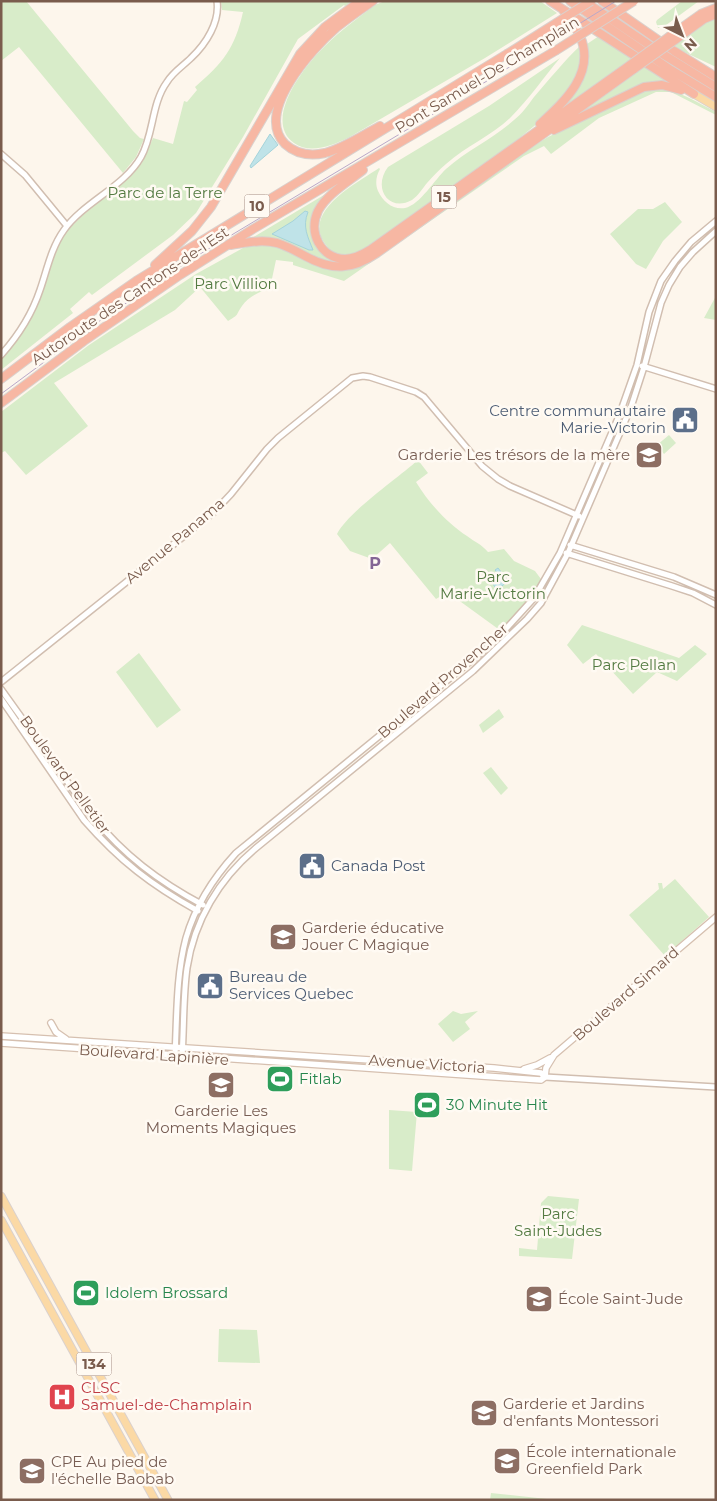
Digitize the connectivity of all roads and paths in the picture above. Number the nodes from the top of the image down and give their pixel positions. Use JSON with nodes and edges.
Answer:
{"nodes":[{"id":1,"x":217,"y":1,"type":"edge"},
{"id":2,"x":360,"y":1,"type":"edge"},
{"id":3,"x":373,"y":1,"type":"edge"},
{"id":4,"x":550,"y":1,"type":"edge"},
{"id":5,"x":570,"y":1,"type":"edge"},
{"id":6,"x":584,"y":1,"type":"edge"},
{"id":7,"x":591,"y":1,"type":"edge"},
{"id":8,"x":602,"y":1,"type":"edge"},
{"id":9,"x":607,"y":1,"type":"edge"},
{"id":10,"x":634,"y":1,"type":"edge"},
{"id":11,"x":716,"y":8,"type":"edge"},
{"id":12,"x":563,"y":10,"type":"junction"},
{"id":13,"x":620,"y":14,"type":"junction"},
{"id":14,"x":716,"y":14,"type":"edge"},
{"id":15,"x":673,"y":38,"type":"junction"},
{"id":16,"x":632,"y":67,"type":"junction"},
{"id":17,"x":716,"y":77,"type":"edge"},
{"id":18,"x":716,"y":87,"type":"edge"},
{"id":19,"x":694,"y":94,"type":"junction"},
{"id":20,"x":716,"y":97,"type":"edge"},
{"id":21,"x":428,"y":102,"type":"junction"},
{"id":22,"x":716,"y":107,"type":"edge"},
{"id":23,"x":536,"y":139,"type":"junction"},
{"id":24,"x":511,"y":149,"type":"junction"},
{"id":25,"x":1,"y":154,"type":"edge"},
{"id":26,"x":380,"y":155,"type":"junction"},
{"id":27,"x":716,"y":221,"type":"edge"},
{"id":28,"x":67,"y":226,"type":"junction"},
{"id":29,"x":716,"y":231,"type":"edge"},
{"id":30,"x":226,"y":246,"type":"junction"},
{"id":31,"x":136,"y":281,"type":"junction"},
{"id":32,"x":1,"y":355,"type":"edge"},
{"id":33,"x":636,"y":365,"type":"junction"},
{"id":34,"x":644,"y":367,"type":"junction"},
{"id":35,"x":1,"y":379,"type":"edge"},
{"id":36,"x":716,"y":389,"type":"edge"},
{"id":37,"x":1,"y":403,"type":"edge"},
{"id":38,"x":620,"y":415,"type":"junction"},
{"id":39,"x":626,"y":418,"type":"junction"},
{"id":40,"x":577,"y":515,"type":"junction"},
{"id":41,"x":584,"y":517,"type":"junction"},
{"id":42,"x":565,"y":543,"type":"junction"},
{"id":43,"x":572,"y":546,"type":"junction"},
{"id":44,"x":561,"y":551,"type":"junction"},
{"id":45,"x":568,"y":554,"type":"junction"},
{"id":46,"x":716,"y":595,"type":"edge"},
{"id":47,"x":716,"y":605,"type":"edge"},
{"id":48,"x":1,"y":682,"type":"edge"},
{"id":49,"x":1,"y":689,"type":"edge"},
{"id":50,"x":1,"y":699,"type":"edge"},
{"id":51,"x":133,"y":860,"type":"junction"},
{"id":52,"x":128,"y":866,"type":"junction"},
{"id":53,"x":201,"y":904,"type":"junction"},
{"id":54,"x":207,"y":907,"type":"junction"},
{"id":55,"x":197,"y":910,"type":"junction"},
{"id":56,"x":203,"y":913,"type":"junction"},
{"id":57,"x":716,"y":917,"type":"edge"},
{"id":58,"x":51,"y":1023,"type":"dead end"},
{"id":59,"x":1,"y":1036,"type":"edge"},
{"id":60,"x":68,"y":1040,"type":"junction"},
{"id":61,"x":1,"y":1043,"type":"edge"},
{"id":62,"x":179,"y":1047,"type":"junction"},
{"id":63,"x":554,"y":1055,"type":"junction"},
{"id":64,"x":178,"y":1056,"type":"junction"},
{"id":65,"x":308,"y":1056,"type":"joint"},
{"id":66,"x":308,"y":1064,"type":"joint"},
{"id":67,"x":518,"y":1070,"type":"junction"},
{"id":68,"x":545,"y":1077,"type":"junction"},
{"id":69,"x":716,"y":1087,"type":"edge"},
{"id":70,"x":1,"y":1196,"type":"edge"},
{"id":71,"x":1,"y":1220,"type":"edge"},
{"id":72,"x":155,"y":1500,"type":"edge"},
{"id":73,"x":168,"y":1500,"type":"edge"}],
"edges":[{"from":1,"to":28,"type":"street"},
{"from":2,"to":31,"type":"highway"},
{"from":3,"to":21,"type":"highway"},
{"from":4,"to":12,"type":"highway"},
{"from":5,"to":20,"type":"highway"},
{"from":6,"to":18,"type":"highway"},
{"from":7,"to":21,"type":"highway","name":"Pont Samuel-De Champlain","number":"10","bridge":true},
{"from":8,"to":13,"type":"highway"},
{"from":9,"to":13,"type":"highway"},
{"from":10,"to":26,"type":"highway","name":"Pont Samuel-De Champlain","number":"10","bridge":true},
{"from":11,"to":15,"type":"highway"},
{"from":12,"to":19,"type":"highway"},
{"from":12,"to":24,"type":"highway"},
{"from":13,"to":17,"type":"highway"},
{"from":14,"to":15,"type":"highway"},
{"from":15,"to":16,"type":"highway","bridge":true},
{"from":16,"to":23,"type":"highway"},
{"from":16,"to":24,"type":"highway"},
{"from":19,"to":22,"type":"main road"},
{"from":19,"to":23,"type":"highway"},
{"from":21,"to":31,"type":"highway","name":"Autoroute des Cantons-de-l'Est","number":"10"},
{"from":23,"to":30,"type":"highway"},
{"from":24,"to":26,"type":"highway","number":"15"},
{"from":25,"to":28,"type":"street"},
{"from":26,"to":30,"type":"highway","name":"Autoroute des Cantons-de-l'Est","number":"10"},
{"from":27,"to":33,"type":"street","name":"Boulevard Provencher"},
{"from":28,"to":32,"type":"street"},
{"from":29,"to":34,"type":"street","name":"Boulevard Provencher"},
{"from":30,"to":37,"type":"highway","name":"Autoroute des Cantons-de-l'Est","number":"10"},
{"from":31,"to":35,"type":"highway","name":"Autoroute des Cantons-de-l'Est","number":"10"},
{"from":33,"to":34,"type":"street"},
{"from":33,"to":38,"type":"street","name":"Boulevard Provencher"},
{"from":34,"to":36,"type":"street"},
{"from":34,"to":39,"type":"street","name":"Boulevard Provencher"},
{"from":38,"to":39,"type":"street"},
{"from":38,"to":40,"type":"street","name":"Boulevard Provencher"},
{"from":39,"to":41,"type":"street","name":"Boulevard Provencher"},
{"from":40,"to":41,"type":"street","name":"Avenue Panama"},
{"from":40,"to":42,"type":"street","name":"Boulevard Provencher"},
{"from":40,"to":48,"type":"street","name":"Avenue Panama"},
{"from":41,"to":43,"type":"street","name":"Boulevard Provencher"},
{"from":42,"to":43,"type":"street"},
{"from":42,"to":44,"type":"street","name":"Boulevard Provencher"},
{"from":43,"to":45,"type":"street","name":"Boulevard Provencher"},
{"from":43,"to":46,"type":"street"},
{"from":44,"to":45,"type":"street"},
{"from":44,"to":53,"type":"street","name":"Boulevard Provencher"},
{"from":45,"to":47,"type":"street"},
{"from":45,"to":54,"type":"street","name":"Boulevard Provencher"},
{"from":49,"to":51,"type":"street","name":"Boulevard Pelletier"},
{"from":50,"to":52,"type":"street","name":"Boulevard Pelletier"},
{"from":51,"to":52,"type":"street"},
{"from":51,"to":53,"type":"street","name":"Boulevard Pelletier"},
{"from":52,"to":55,"type":"street","name":"Boulevard Pelletier"},
{"from":53,"to":54,"type":"street","name":"Boulevard Pelletier"},
{"from":53,"to":55,"type":"street","name":"Boulevard Provencher"},
{"from":54,"to":56,"type":"street","name":"Boulevard Provencher"},
{"from":55,"to":56,"type":"street","name":"Boulevard Pelletier"},
{"from":55,"to":62,"type":"street","name":"Boulevard Provencher"},
{"from":56,"to":62,"type":"street","name":"Boulevard Provencher"},
{"from":57,"to":63,"type":"main road","name":"Boulevard Simard"},
{"from":58,"to":60,"type":"main road"},
{"from":59,"to":60,"type":"main road","name":"Boulevard Lapinière"},
{"from":60,"to":62,"type":"main road","name":"Boulevard Lapinière"},
{"from":61,"to":64,"type":"main road","name":"Boulevard Lapinière"},
{"from":62,"to":64,"type":"street","name":"Boulevard Provencher"},
{"from":62,"to":65,"type":"main road","name":"Boulevard Lapinière"},
{"from":63,"to":67,"type":"main road"},
{"from":63,"to":68,"type":"main road","name":"Boulevard Simard"},
{"from":64,"to":66,"type":"main road","name":"Boulevard Lapinière"},
{"from":65,"to":67,"type":"main road","name":"Avenue Victoria"},
{"from":66,"to":68,"type":"main road","name":"Avenue Victoria"},
{"from":67,"to":68,"type":"main road","name":"Avenue Victoria"},
{"from":68,"to":69,"type":"street","name":"Avenue Victoria"},
{"from":70,"to":73,"type":"main road","number":"134"},
{"from":71,"to":72,"type":"main road","number":"134"}]}
